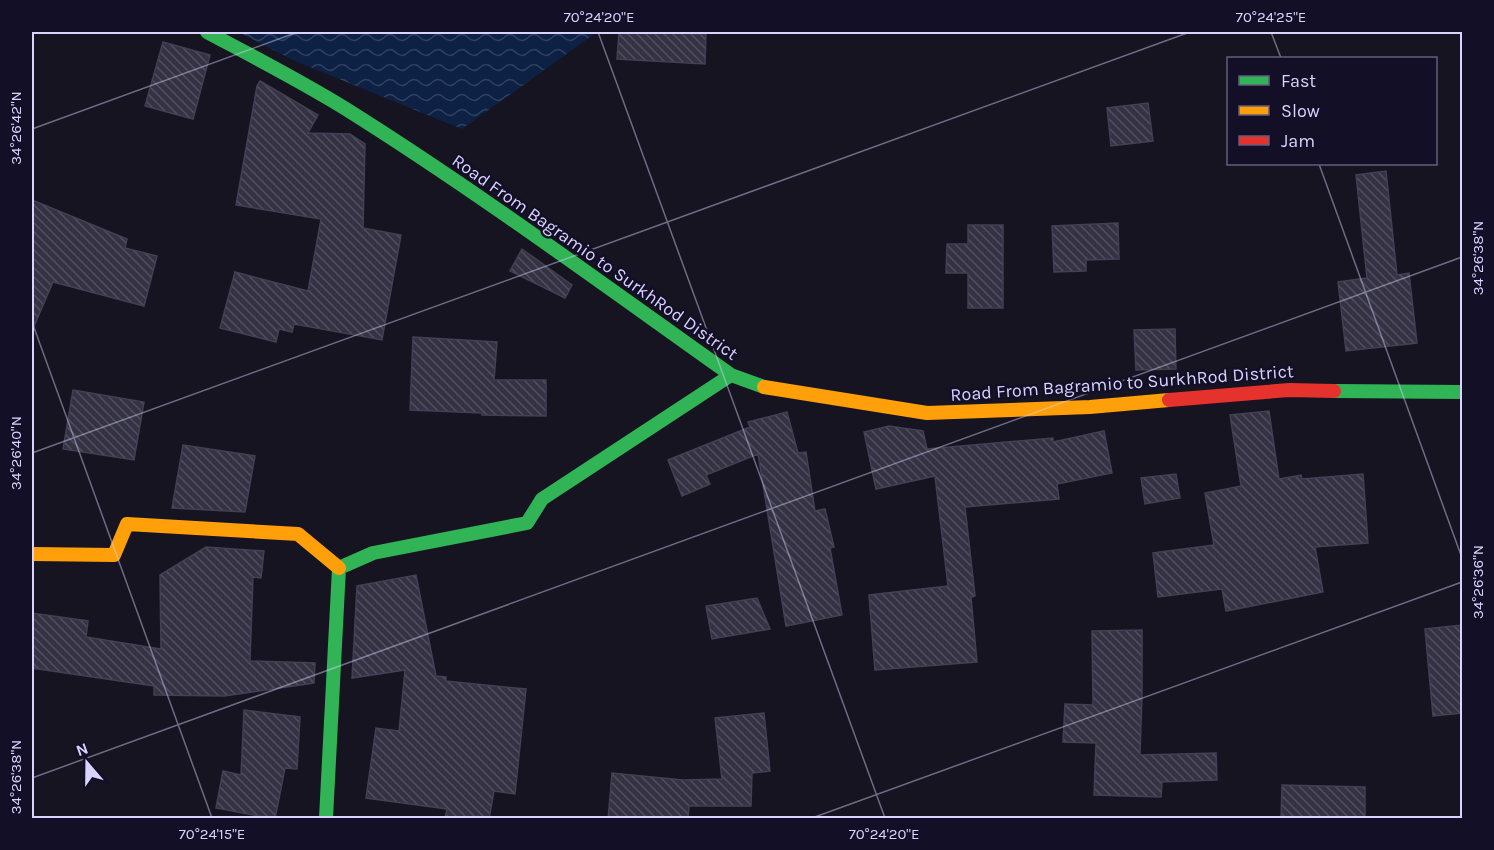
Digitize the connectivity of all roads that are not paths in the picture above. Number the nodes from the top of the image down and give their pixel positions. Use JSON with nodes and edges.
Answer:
{"nodes":[{"id":1,"x":207,"y":32,"type":"edge"},
{"id":2,"x":731,"y":375,"type":"junction"},
{"id":3,"x":1462,"y":392,"type":"edge"},
{"id":4,"x":32,"y":554,"type":"edge"},
{"id":5,"x":339,"y":568,"type":"junction"},
{"id":6,"x":326,"y":819,"type":"edge"}],
"edges":[{"from":1,"to":2,"type":"street","name":"Road From Bagramio to SurkhRod District"},
{"from":2,"to":3,"type":"street","name":"Road From Bagramio to SurkhRod District"},
{"from":2,"to":5,"type":"street"},
{"from":4,"to":5,"type":"street"},
{"from":5,"to":6,"type":"street"}]}
